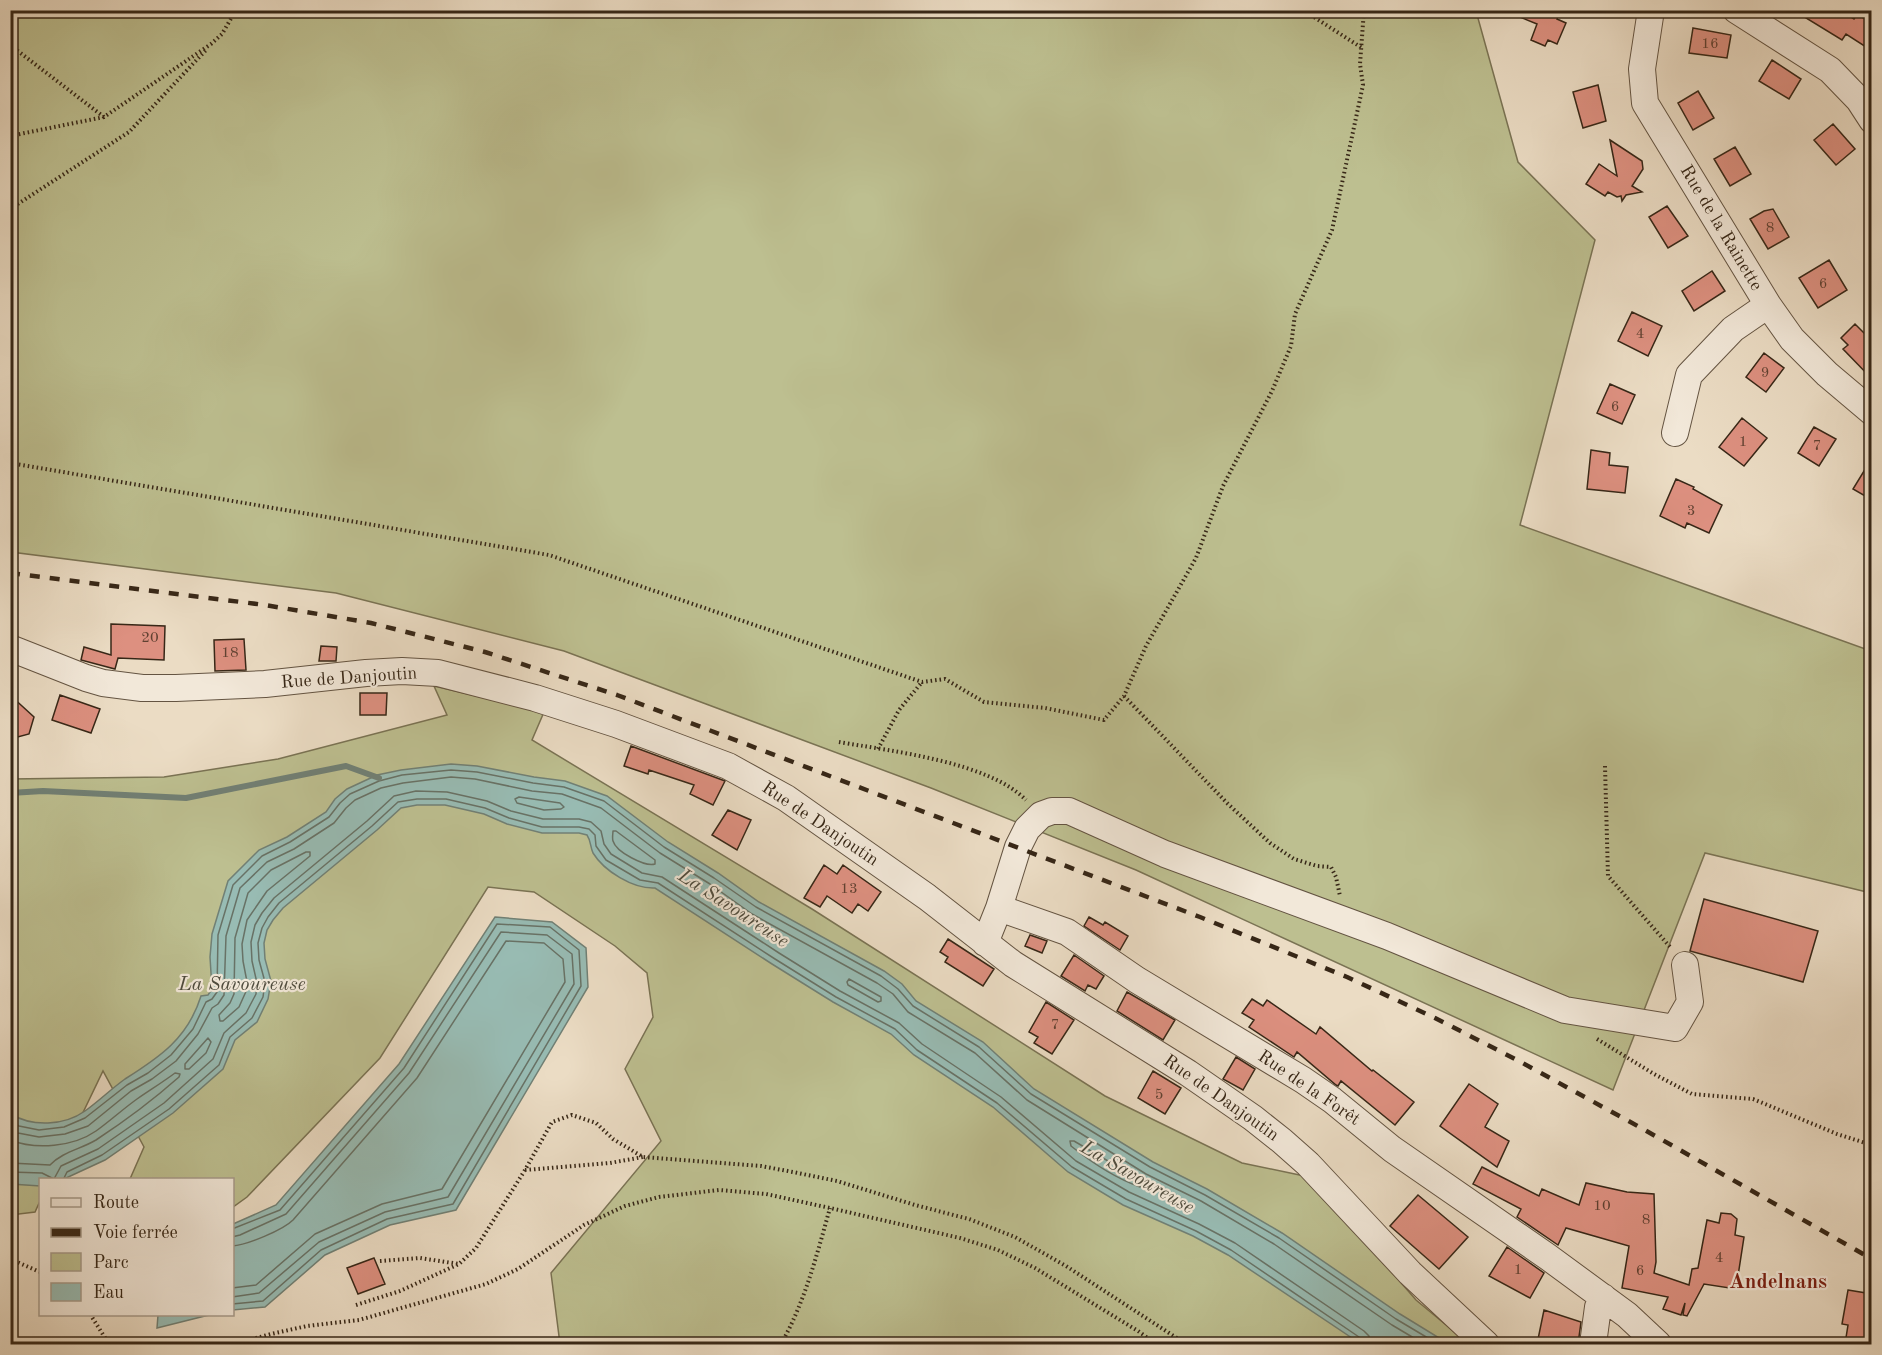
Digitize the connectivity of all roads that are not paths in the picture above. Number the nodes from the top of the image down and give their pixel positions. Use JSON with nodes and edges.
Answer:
{"nodes":[{"id":1,"x":1651,"y":10,"type":"edge"},
{"id":2,"x":1736,"y":10,"type":"edge"},
{"id":3,"x":1872,"y":120,"type":"edge"},
{"id":4,"x":1768,"y":305,"type":"junction"},
{"id":5,"x":1872,"y":412,"type":"edge"},
{"id":6,"x":1675,"y":433,"type":"dead end"},
{"id":7,"x":10,"y":648,"type":"edge"},
{"id":8,"x":999,"y":908,"type":"junction"},
{"id":9,"x":985,"y":944,"type":"junction"},
{"id":10,"x":1685,"y":965,"type":"road end"},
{"id":11,"x":1603,"y":1297,"type":"junction"},
{"id":12,"x":1486,"y":1344,"type":"edge"},
{"id":13,"x":1593,"y":1344,"type":"edge"},
{"id":14,"x":1658,"y":1344,"type":"edge"}],
"edges":[{"from":1,"to":4,"type":"street","name":"Rue de la Rainette"},
{"from":2,"to":3,"type":"street"},
{"from":4,"to":5,"type":"street","name":"Rue de la Rainette"},
{"from":4,"to":6,"type":"street"},
{"from":7,"to":9,"type":"street","name":"Rue de Danjoutin"},
{"from":8,"to":9,"type":"street"},
{"from":8,"to":10,"type":"street"},
{"from":8,"to":11,"type":"street","name":"Rue de la Forêt"},
{"from":9,"to":12,"type":"street","name":"Rue de Danjoutin"},
{"from":11,"to":13,"type":"street"},
{"from":11,"to":14,"type":"street","name":"Rue de la Forêt"}]}
